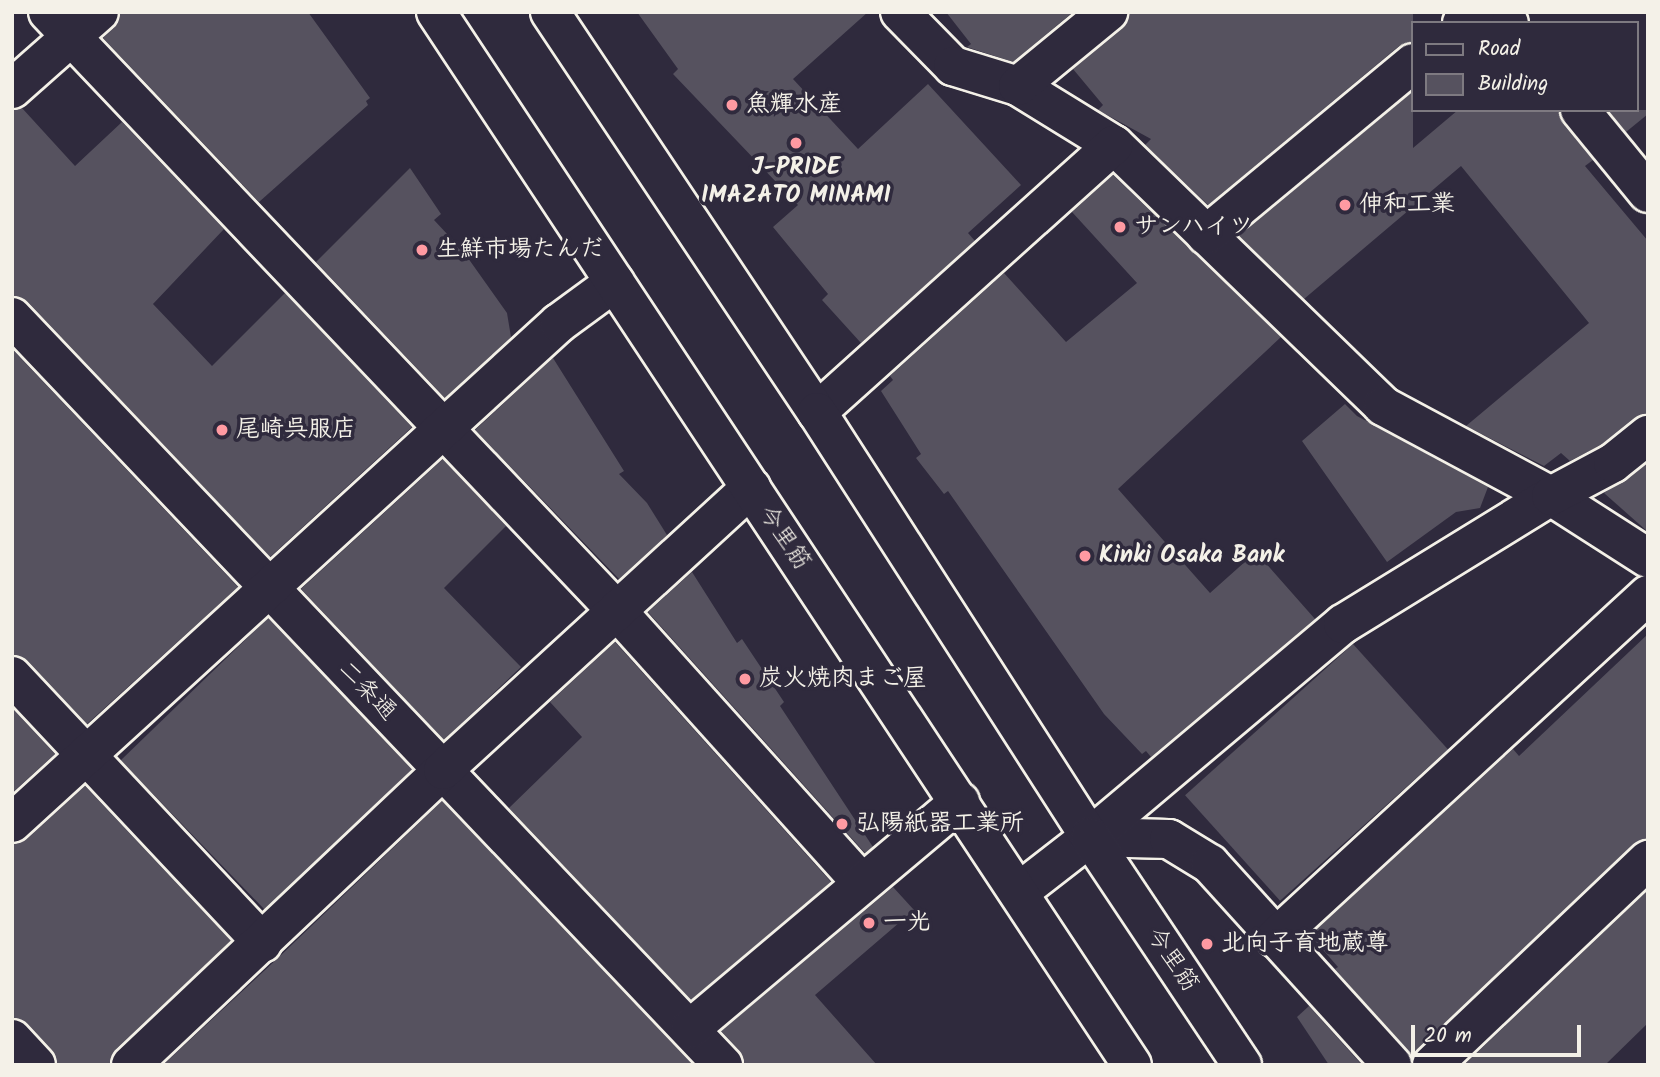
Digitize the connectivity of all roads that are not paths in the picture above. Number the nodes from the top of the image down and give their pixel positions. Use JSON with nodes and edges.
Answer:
{"nodes":[{"id":1,"x":436,"y":12,"type":"edge"},
{"id":2,"x":550,"y":12,"type":"edge"},
{"id":3,"x":900,"y":12,"type":"edge"},
{"id":4,"x":1108,"y":12,"type":"edge"},
{"id":5,"x":72,"y":21,"type":"edge"},
{"id":6,"x":1412,"y":64,"type":"edge"},
{"id":7,"x":1018,"y":86,"type":"junction"},
{"id":8,"x":12,"y":89,"type":"edge"},
{"id":9,"x":1582,"y":112,"type":"edge"},
{"id":10,"x":1114,"y":145,"type":"junction"},
{"id":11,"x":1648,"y":193,"type":"edge"},
{"id":12,"x":1206,"y":234,"type":"junction"},
{"id":13,"x":615,"y":282,"type":"junction"},
{"id":14,"x":12,"y":317,"type":"edge"},
{"id":15,"x":817,"y":412,"type":"junction"},
{"id":16,"x":443,"y":429,"type":"junction"},
{"id":17,"x":1648,"y":435,"type":"edge"},
{"id":18,"x":751,"y":488,"type":"junction"},
{"id":19,"x":1551,"y":496,"type":"junction"},
{"id":20,"x":1648,"y":558,"type":"edge"},
{"id":21,"x":270,"y":588,"type":"junction"},
{"id":22,"x":1648,"y":595,"type":"edge"},
{"id":23,"x":617,"y":611,"type":"junction"},
{"id":24,"x":12,"y":676,"type":"edge"},
{"id":25,"x":86,"y":754,"type":"junction"},
{"id":26,"x":443,"y":770,"type":"junction"},
{"id":27,"x":960,"y":802,"type":"junction"},
{"id":28,"x":12,"y":823,"type":"edge"},
{"id":29,"x":1090,"y":837,"type":"junction"},
{"id":30,"x":1648,"y":860,"type":"edge"},
{"id":31,"x":861,"y":882,"type":"junction"},
{"id":32,"x":1019,"y":892,"type":"junction"},
{"id":33,"x":1275,"y":938,"type":"junction"},
{"id":34,"x":263,"y":943,"type":"junction"},
{"id":35,"x":690,"y":1029,"type":"junction"},
{"id":36,"x":12,"y":1040,"type":"edge"},
{"id":37,"x":36,"y":1065,"type":"edge"},
{"id":38,"x":131,"y":1065,"type":"edge"},
{"id":39,"x":723,"y":1065,"type":"edge"},
{"id":40,"x":1132,"y":1065,"type":"edge"},
{"id":41,"x":1242,"y":1065,"type":"edge"},
{"id":42,"x":1392,"y":1065,"type":"edge"},
{"id":43,"x":1432,"y":1065,"type":"edge"}],
"edges":[{"from":1,"to":13,"type":"street","name":"今里筋"},
{"from":2,"to":15,"type":"street","name":"今里筋"},
{"from":3,"to":7,"type":"street"},
{"from":4,"to":7,"type":"street"},
{"from":5,"to":8,"type":"street"},
{"from":5,"to":16,"type":"street"},
{"from":6,"to":12,"type":"street"},
{"from":7,"to":10,"type":"street"},
{"from":9,"to":11,"type":"street"},
{"from":10,"to":12,"type":"street"},
{"from":10,"to":15,"type":"street"},
{"from":12,"to":19,"type":"street"},
{"from":13,"to":16,"type":"street"},
{"from":13,"to":18,"type":"street","name":"今里筋"},
{"from":14,"to":21,"type":"street","name":"二条通"},
{"from":15,"to":29,"type":"street","name":"今里筋"},
{"from":16,"to":21,"type":"street"},
{"from":16,"to":23,"type":"street"},
{"from":17,"to":19,"type":"street"},
{"from":18,"to":23,"type":"street"},
{"from":18,"to":27,"type":"street","name":"今里筋"},
{"from":19,"to":20,"type":"street"},
{"from":19,"to":29,"type":"street"},
{"from":21,"to":25,"type":"street"},
{"from":21,"to":26,"type":"street","name":"二条通"},
{"from":22,"to":33,"type":"street"},
{"from":23,"to":26,"type":"street"},
{"from":23,"to":31,"type":"street"},
{"from":24,"to":25,"type":"street"},
{"from":25,"to":28,"type":"street"},
{"from":25,"to":34,"type":"street"},
{"from":26,"to":34,"type":"street"},
{"from":26,"to":35,"type":"street","name":"二条通"},
{"from":27,"to":31,"type":"street"},
{"from":27,"to":32,"type":"street","name":"今里筋"},
{"from":29,"to":32,"type":"street"},
{"from":29,"to":33,"type":"street"},
{"from":29,"to":41,"type":"street","name":"今里筋"},
{"from":30,"to":43,"type":"street"},
{"from":31,"to":35,"type":"street"},
{"from":32,"to":40,"type":"street","name":"今里筋"},
{"from":33,"to":42,"type":"street"},
{"from":34,"to":38,"type":"street"},
{"from":35,"to":39,"type":"street","name":"二条通"},
{"from":36,"to":37,"type":"street"}]}
